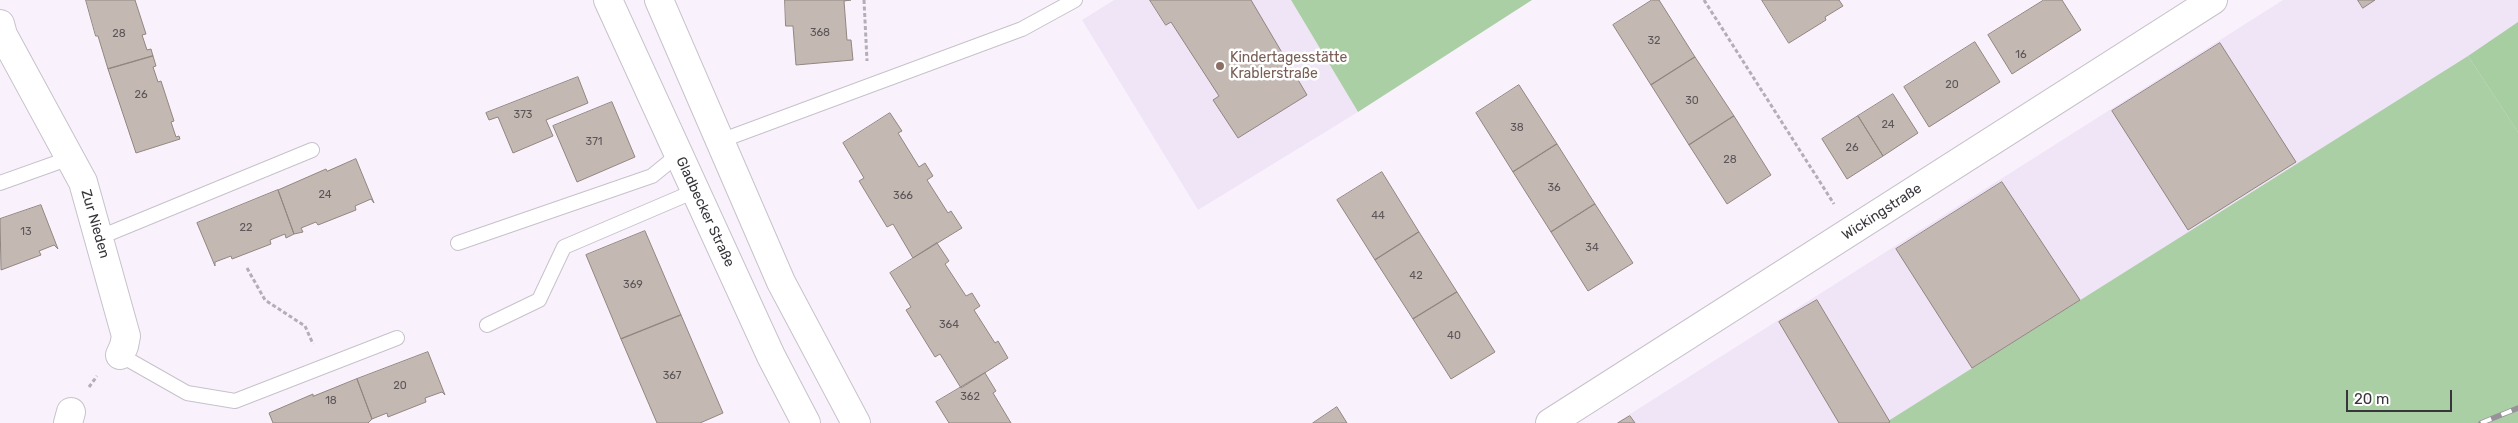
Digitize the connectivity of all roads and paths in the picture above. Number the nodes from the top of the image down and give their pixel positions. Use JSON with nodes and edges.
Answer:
{"nodes":[{"id":1,"x":608,"y":0,"type":"edge"},
{"id":2,"x":659,"y":0,"type":"edge"},
{"id":3,"x":864,"y":0,"type":"edge"},
{"id":4,"x":1076,"y":0,"type":"edge"},
{"id":5,"x":1704,"y":0,"type":"edge"},
{"id":6,"x":2212,"y":0,"type":"edge"},
{"id":7,"x":0,"y":24,"type":"edge"},
{"id":8,"x":869,"y":86,"type":"junction"},
{"id":9,"x":720,"y":141,"type":"junction"},
{"id":10,"x":312,"y":150,"type":"dead end"},
{"id":11,"x":679,"y":154,"type":"junction"},
{"id":12,"x":70,"y":158,"type":"junction"},
{"id":13,"x":0,"y":182,"type":"edge"},
{"id":14,"x":695,"y":190,"type":"junction"},
{"id":15,"x":1852,"y":232,"type":"junction"},
{"id":16,"x":98,"y":238,"type":"junction"},
{"id":17,"x":458,"y":243,"type":"dead end"},
{"id":18,"x":246,"y":268,"type":"dead end"},
{"id":19,"x":487,"y":325,"type":"dead end"},
{"id":20,"x":396,"y":338,"type":"dead end"},
{"id":21,"x":120,"y":355,"type":"junction"},
{"id":22,"x":322,"y":366,"type":"junction"},
{"id":23,"x":70,"y":418,"type":"edge"},
{"id":24,"x":806,"y":423,"type":"edge"},
{"id":25,"x":856,"y":423,"type":"edge"},
{"id":26,"x":1550,"y":423,"type":"edge"}],
"edges":[{"from":1,"to":11,"type":"street","name":"Gladbecker Straße"},
{"from":2,"to":9,"type":"street"},
{"from":3,"to":8,"type":"path"},
{"from":4,"to":8,"type":"lane"},
{"from":5,"to":15,"type":"path"},
{"from":6,"to":15,"type":"street","name":"Wickingstraße"},
{"from":7,"to":12,"type":"street","name":"Zur Nieden"},
{"from":8,"to":9,"type":"lane"},
{"from":9,"to":25,"type":"street"},
{"from":10,"to":16,"type":"lane"},
{"from":11,"to":14,"type":"street","name":"Gladbecker Straße"},
{"from":11,"to":17,"type":"lane"},
{"from":12,"to":13,"type":"lane"},
{"from":12,"to":16,"type":"street","name":"Zur Nieden"},
{"from":14,"to":19,"type":"lane"},
{"from":14,"to":24,"type":"street","name":"Gladbecker Straße"},
{"from":15,"to":26,"type":"street","name":"Wickingstraße"},
{"from":16,"to":21,"type":"street","name":"Zur Nieden"},
{"from":18,"to":22,"type":"path"},
{"from":20,"to":22,"type":"lane"},
{"from":21,"to":22,"type":"lane"},
{"from":21,"to":23,"type":"path"}]}
